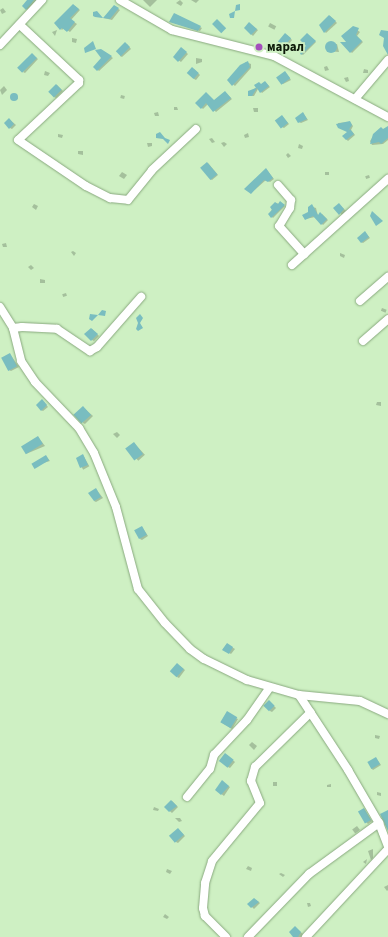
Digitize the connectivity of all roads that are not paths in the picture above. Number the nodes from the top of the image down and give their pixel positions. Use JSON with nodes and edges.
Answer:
{"nodes":[{"id":1,"x":42,"y":0,"type":"edge"},
{"id":2,"x":120,"y":0,"type":"edge"},
{"id":3,"x":20,"y":25,"type":"junction"},
{"id":4,"x":0,"y":45,"type":"edge"},
{"id":5,"x":388,"y":60,"type":"edge"},
{"id":6,"x":355,"y":98,"type":"junction"},
{"id":7,"x":388,"y":118,"type":"edge"},
{"id":8,"x":196,"y":129,"type":"dead end"},
{"id":9,"x":388,"y":179,"type":"edge"},
{"id":10,"x":278,"y":185,"type":"dead end"},
{"id":11,"x":304,"y":254,"type":"junction"},
{"id":12,"x":292,"y":265,"type":"dead end"},
{"id":13,"x":388,"y":277,"type":"edge"},
{"id":14,"x":142,"y":297,"type":"dead end"},
{"id":15,"x":360,"y":301,"type":"dead end"},
{"id":16,"x":0,"y":307,"type":"edge"},
{"id":17,"x":388,"y":320,"type":"edge"},
{"id":18,"x":13,"y":328,"type":"junction"},
{"id":19,"x":363,"y":341,"type":"dead end"},
{"id":20,"x":269,"y":688,"type":"junction"},
{"id":21,"x":300,"y":695,"type":"junction"},
{"id":22,"x":311,"y":712,"type":"junction"},
{"id":23,"x":388,"y":714,"type":"edge"},
{"id":24,"x":187,"y":797,"type":"dead end"},
{"id":25,"x":379,"y":823,"type":"junction"},
{"id":26,"x":388,"y":848,"type":"edge"},
{"id":27,"x":226,"y":937,"type":"edge"},
{"id":28,"x":248,"y":937,"type":"edge"},
{"id":29,"x":306,"y":937,"type":"edge"}],
"edges":[{"from":1,"to":3,"type":"street"},
{"from":2,"to":6,"type":"street"},
{"from":3,"to":4,"type":"street"},
{"from":3,"to":8,"type":"street"},
{"from":5,"to":6,"type":"street"},
{"from":6,"to":7,"type":"street"},
{"from":9,"to":11,"type":"street"},
{"from":10,"to":11,"type":"street"},
{"from":11,"to":12,"type":"street"},
{"from":13,"to":15,"type":"street"},
{"from":14,"to":18,"type":"street"},
{"from":16,"to":18,"type":"street"},
{"from":17,"to":19,"type":"street"},
{"from":18,"to":20,"type":"street"},
{"from":20,"to":21,"type":"street"},
{"from":20,"to":24,"type":"street"},
{"from":21,"to":22,"type":"street"},
{"from":21,"to":23,"type":"street"},
{"from":22,"to":25,"type":"street"},
{"from":22,"to":27,"type":"street"},
{"from":25,"to":26,"type":"street"},
{"from":25,"to":28,"type":"street"},
{"from":26,"to":29,"type":"street"}]}
